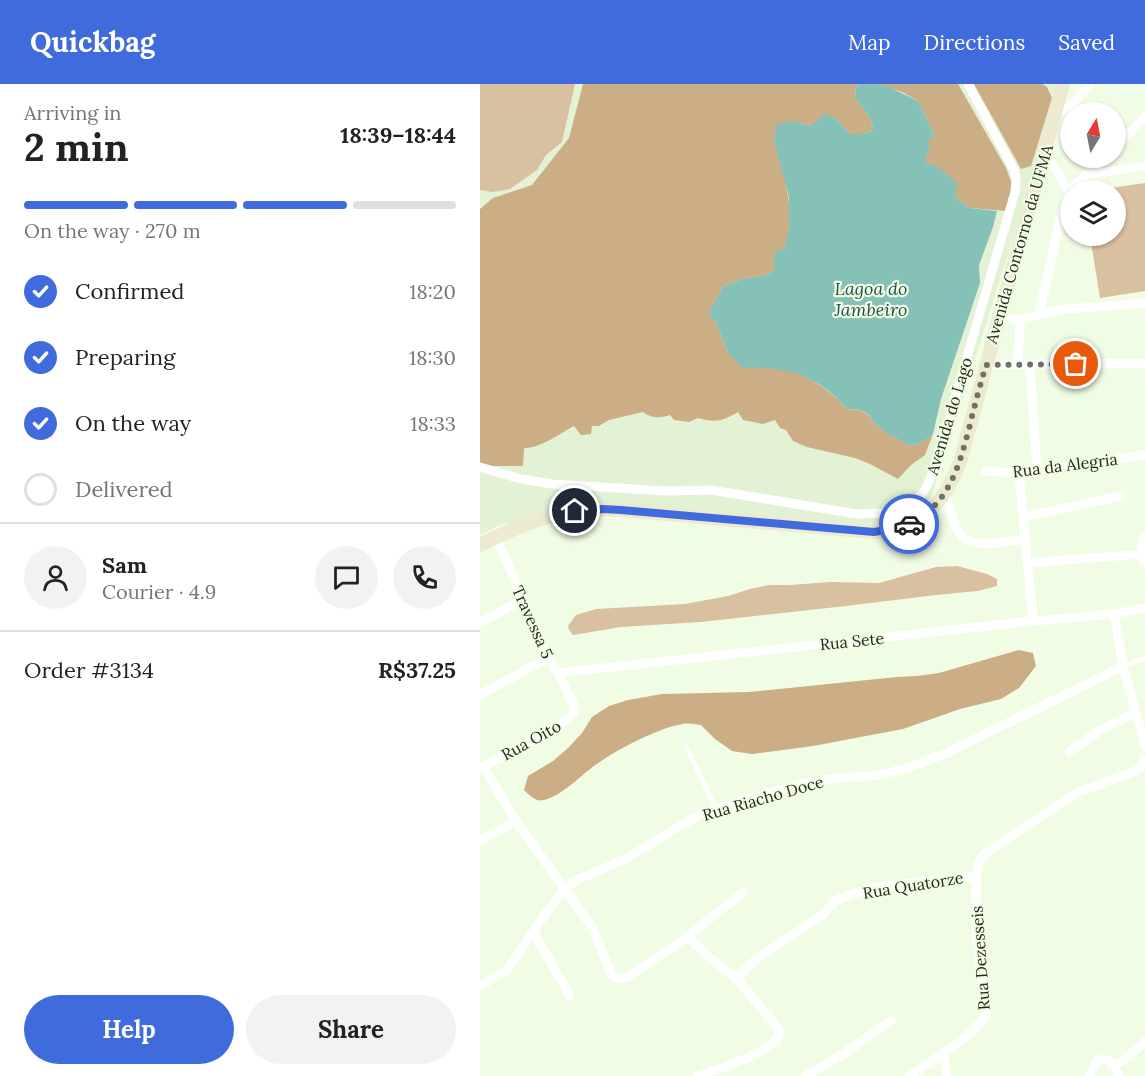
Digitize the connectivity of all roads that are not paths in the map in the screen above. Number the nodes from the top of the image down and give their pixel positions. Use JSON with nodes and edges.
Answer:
{"nodes":[{"id":1,"x":968,"y":84,"type":"edge"},
{"id":2,"x":1063,"y":84,"type":"edge"},
{"id":3,"x":1091,"y":84,"type":"edge"},
{"id":4,"x":1055,"y":115,"type":"junction"},
{"id":5,"x":1145,"y":116,"type":"edge"},
{"id":6,"x":1126,"y":136,"type":"edge"},
{"id":7,"x":1045,"y":152,"type":"junction"},
{"id":8,"x":1145,"y":166,"type":"edge"},
{"id":9,"x":1093,"y":168,"type":"edge"},
{"id":10,"x":1085,"y":175,"type":"junction"},
{"id":11,"x":1062,"y":180,"type":"edge"},
{"id":12,"x":1080,"y":180,"type":"edge"},
{"id":13,"x":1060,"y":220,"type":"edge"},
{"id":14,"x":1145,"y":303,"type":"edge"},
{"id":15,"x":1040,"y":315,"type":"junction"},
{"id":16,"x":999,"y":317,"type":"junction"},
{"id":17,"x":1020,"y":320,"type":"junction"},
{"id":18,"x":1145,"y":363,"type":"edge"},
{"id":19,"x":1030,"y":364,"type":"junction"},
{"id":20,"x":986,"y":365,"type":"junction"},
{"id":21,"x":1018,"y":365,"type":"junction"},
{"id":22,"x":1145,"y":454,"type":"edge"},
{"id":23,"x":480,"y":467,"type":"edge"},
{"id":24,"x":985,"y":471,"type":"dead end"},
{"id":25,"x":1037,"y":471,"type":"junction"},
{"id":26,"x":1019,"y":473,"type":"junction"},
{"id":27,"x":944,"y":495,"type":"junction"},
{"id":28,"x":1121,"y":496,"type":"dead end"},
{"id":29,"x":1024,"y":517,"type":"junction"},
{"id":30,"x":496,"y":537,"type":"junction"},
{"id":31,"x":1026,"y":539,"type":"junction"},
{"id":32,"x":1143,"y":540,"type":"edge"},
{"id":33,"x":480,"y":545,"type":"edge"},
{"id":34,"x":1143,"y":558,"type":"edge"},
{"id":35,"x":1028,"y":563,"type":"junction"},
{"id":36,"x":523,"y":599,"type":"junction"},
{"id":37,"x":1145,"y":608,"type":"edge"},
{"id":38,"x":1114,"y":614,"type":"junction"},
{"id":39,"x":1033,"y":621,"type":"junction"},
{"id":40,"x":480,"y":623,"type":"edge"},
{"id":41,"x":548,"y":658,"type":"junction"},
{"id":42,"x":1145,"y":658,"type":"edge"},
{"id":43,"x":1123,"y":666,"type":"junction"},
{"id":44,"x":558,"y":673,"type":"junction"},
{"id":45,"x":480,"y":695,"type":"edge"},
{"id":46,"x":574,"y":706,"type":"joint"},
{"id":47,"x":1136,"y":712,"type":"junction"},
{"id":48,"x":686,"y":746,"type":"dead end"},
{"id":49,"x":1145,"y":746,"type":"edge"},
{"id":50,"x":1069,"y":752,"type":"dead end"},
{"id":51,"x":1145,"y":759,"type":"edge"},
{"id":52,"x":481,"y":767,"type":"edge"},
{"id":53,"x":716,"y":809,"type":"junction"},
{"id":54,"x":509,"y":825,"type":"dead end"},
{"id":55,"x":480,"y":841,"type":"edge"},
{"id":56,"x":976,"y":876,"type":"junction"},
{"id":57,"x":565,"y":889,"type":"junction"},
{"id":58,"x":742,"y":893,"type":"dead end"},
{"id":59,"x":534,"y":933,"type":"junction"},
{"id":60,"x":688,"y":938,"type":"junction"},
{"id":61,"x":736,"y":978,"type":"junction"},
{"id":62,"x":480,"y":986,"type":"edge"},
{"id":63,"x":570,"y":996,"type":"dead end"},
{"id":64,"x":891,"y":1021,"type":"dead end"},
{"id":65,"x":1145,"y":1041,"type":"edge"},
{"id":66,"x":943,"y":1054,"type":"junction"},
{"id":67,"x":1114,"y":1065,"type":"junction"},
{"id":68,"x":697,"y":1076,"type":"edge"},
{"id":69,"x":806,"y":1076,"type":"edge"},
{"id":70,"x":910,"y":1076,"type":"edge"},
{"id":71,"x":947,"y":1076,"type":"edge"},
{"id":72,"x":1089,"y":1076,"type":"edge"},
{"id":73,"x":1119,"y":1076,"type":"edge"}],
"edges":[{"from":1,"to":23,"type":"street","name":"Avenida do Lago"},
{"from":2,"to":4,"type":"main road","name":"Avenida Contorno da UFMA"},
{"from":3,"to":4,"type":"street"},
{"from":4,"to":7,"type":"main road","name":"Avenida Contorno da UFMA"},
{"from":5,"to":6,"type":"street"},
{"from":7,"to":11,"type":"street"},
{"from":7,"to":16,"type":"main road","name":"Avenida Contorno da UFMA"},
{"from":8,"to":10,"type":"street"},
{"from":9,"to":10,"type":"street"},
{"from":10,"to":12,"type":"street"},
{"from":13,"to":15,"type":"street"},
{"from":14,"to":15,"type":"street"},
{"from":15,"to":17,"type":"street"},
{"from":16,"to":17,"type":"street"},
{"from":16,"to":20,"type":"main road","name":"Avenida Contorno da UFMA"},
{"from":17,"to":21,"type":"street"},
{"from":18,"to":19,"type":"street"},
{"from":19,"to":21,"type":"street"},
{"from":19,"to":25,"type":"street"},
{"from":20,"to":21,"type":"street"},
{"from":20,"to":27,"type":"main road","name":"Avenida Contorno da UFMA"},
{"from":22,"to":25,"type":"street","name":"Rua da Alegria"},
{"from":24,"to":26,"type":"street","name":"Rua da Alegria"},
{"from":25,"to":26,"type":"street","name":"Rua da Alegria"},
{"from":26,"to":29,"type":"street"},
{"from":27,"to":30,"type":"main road","name":"Avenida Contorno da UFMA"},
{"from":27,"to":31,"type":"street"},
{"from":28,"to":29,"type":"street"},
{"from":29,"to":31,"type":"street"},
{"from":30,"to":33,"type":"main road"},
{"from":30,"to":36,"type":"street","name":"Travessa 5"},
{"from":31,"to":35,"type":"street"},
{"from":32,"to":34,"type":"street"},
{"from":34,"to":35,"type":"street"},
{"from":35,"to":39,"type":"street"},
{"from":36,"to":40,"type":"street"},
{"from":36,"to":41,"type":"street","name":"Travessa 5"},
{"from":37,"to":38,"type":"street","name":"Rua Sete"},
{"from":38,"to":39,"type":"street","name":"Rua Sete"},
{"from":38,"to":43,"type":"street"},
{"from":39,"to":44,"type":"street","name":"Rua Sete"},
{"from":41,"to":44,"type":"street","name":"Travessa 5"},
{"from":41,"to":45,"type":"street"},
{"from":42,"to":43,"type":"lane"},
{"from":43,"to":47,"type":"street"},
{"from":43,"to":53,"type":"street","name":"Rua Riacho Doce"},
{"from":44,"to":46,"type":"street","name":"Travessa 5"},
{"from":46,"to":52,"type":"street","name":"Rua Oito"},
{"from":47,"to":49,"type":"street"},
{"from":47,"to":50,"type":"street"},
{"from":48,"to":53,"type":"lane"},
{"from":51,"to":56,"type":"street","name":"Rua Quatorze"},
{"from":52,"to":57,"type":"street"},
{"from":53,"to":57,"type":"street","name":"Rua Riacho Doce"},
{"from":54,"to":55,"type":"street"},
{"from":56,"to":61,"type":"street","name":"Rua Quatorze"},
{"from":56,"to":66,"type":"street","name":"Rua Dezesseis"},
{"from":57,"to":59,"type":"street","name":"Rua Riacho Doce"},
{"from":57,"to":60,"type":"street"},
{"from":58,"to":60,"type":"street"},
{"from":59,"to":62,"type":"street","name":"Rua Riacho Doce"},
{"from":59,"to":63,"type":"street"},
{"from":60,"to":61,"type":"street"},
{"from":61,"to":68,"type":"street"},
{"from":64,"to":69,"type":"street"},
{"from":65,"to":67,"type":"street"},
{"from":66,"to":70,"type":"street","name":"Rua Dezesseis"},
{"from":66,"to":71,"type":"street"},
{"from":67,"to":72,"type":"street"},
{"from":67,"to":73,"type":"street"}]}
